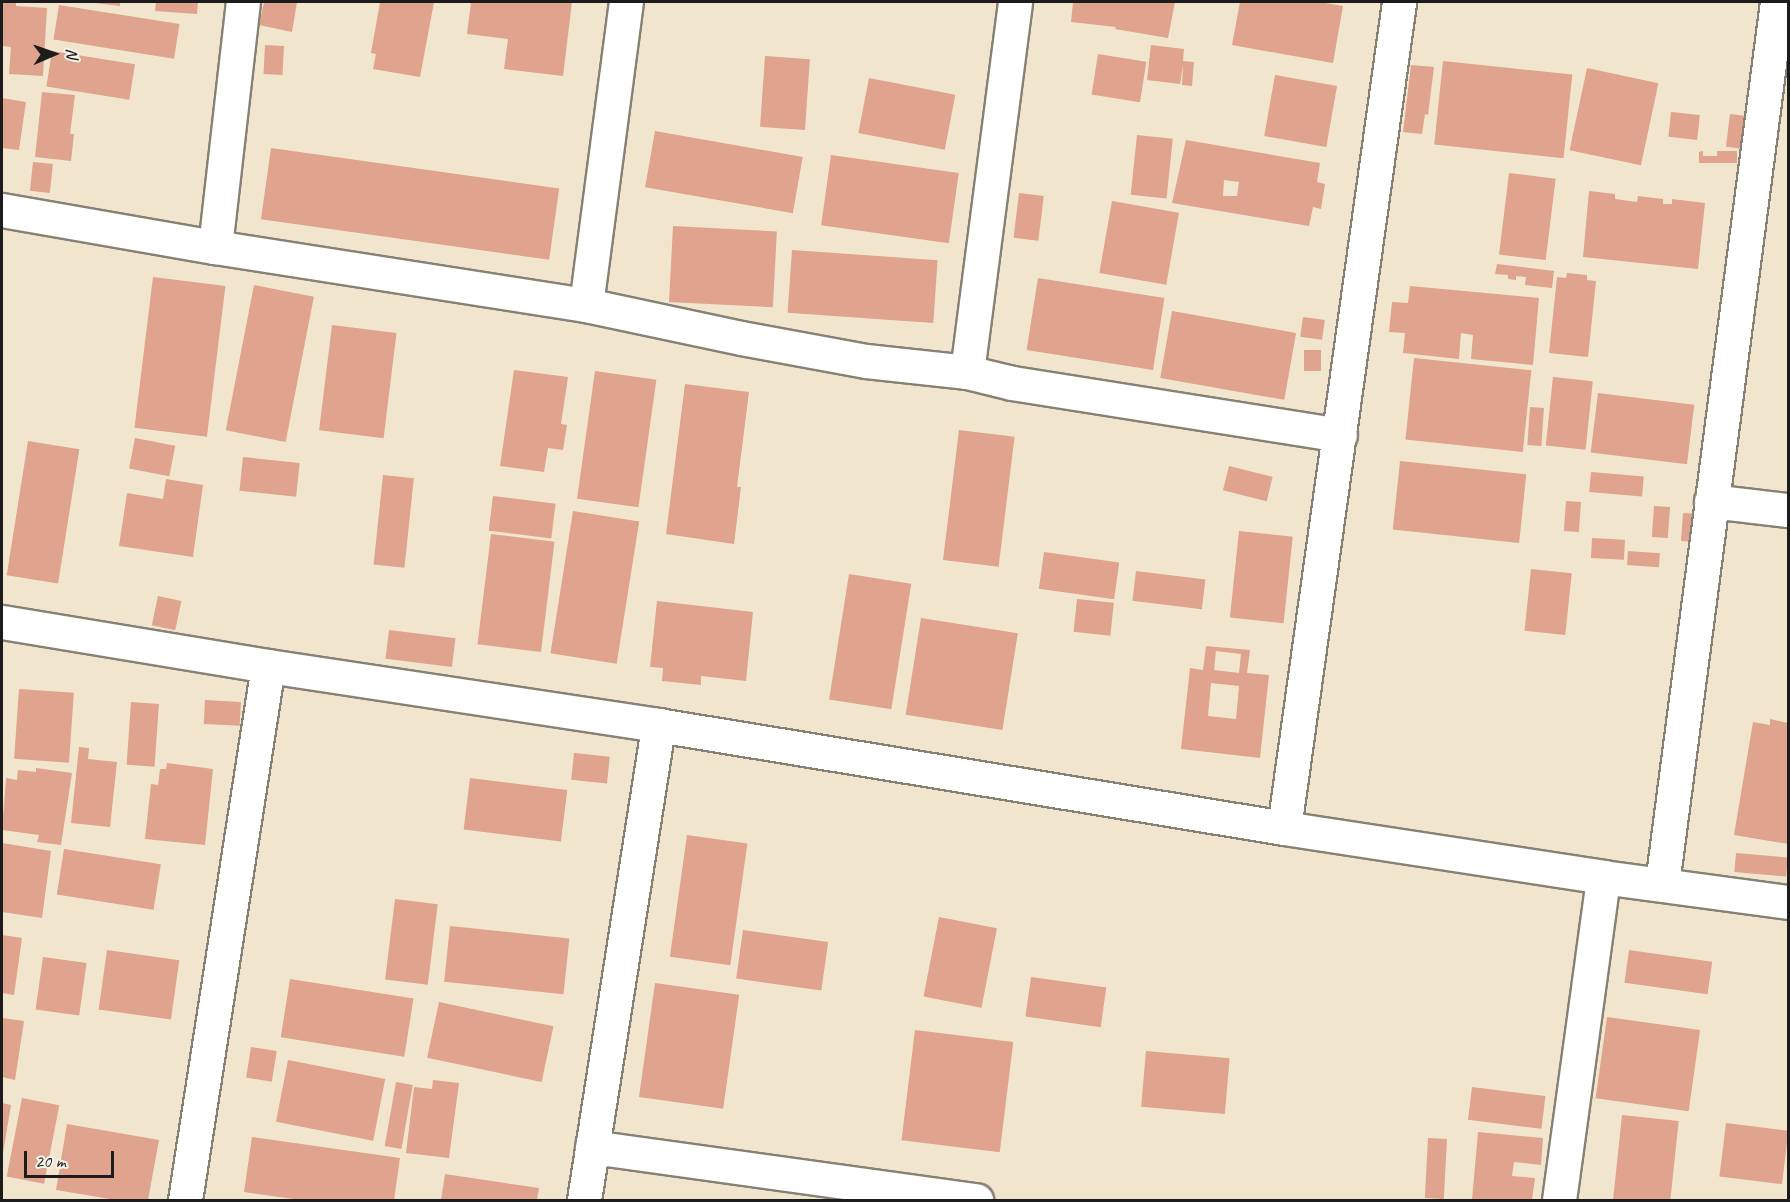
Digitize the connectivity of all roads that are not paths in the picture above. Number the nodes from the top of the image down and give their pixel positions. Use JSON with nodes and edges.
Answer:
{"nodes":[{"id":1,"x":243,"y":2,"type":"edge"},
{"id":2,"x":626,"y":2,"type":"edge"},
{"id":3,"x":1015,"y":2,"type":"edge"},
{"id":4,"x":1399,"y":2,"type":"edge"},
{"id":5,"x":1776,"y":2,"type":"edge"},
{"id":6,"x":2,"y":210,"type":"edge"},
{"id":7,"x":215,"y":247,"type":"junction"},
{"id":8,"x":586,"y":305,"type":"junction"},
{"id":9,"x":967,"y":372,"type":"junction"},
{"id":10,"x":1340,"y":435,"type":"junction"},
{"id":11,"x":1711,"y":501,"type":"junction"},
{"id":12,"x":1788,"y":510,"type":"edge"},
{"id":13,"x":2,"y":622,"type":"edge"},
{"id":14,"x":268,"y":666,"type":"junction"},
{"id":15,"x":658,"y":725,"type":"junction"},
{"id":16,"x":1284,"y":828,"type":"junction"},
{"id":17,"x":1603,"y":877,"type":"junction"},
{"id":18,"x":1662,"y":884,"type":"junction"},
{"id":19,"x":1788,"y":902,"type":"edge"},
{"id":20,"x":592,"y":1147,"type":"junction"},
{"id":21,"x":185,"y":1200,"type":"edge"},
{"id":22,"x":584,"y":1200,"type":"edge"},
{"id":23,"x":976,"y":1200,"type":"edge"},
{"id":24,"x":1559,"y":1200,"type":"edge"}],
"edges":[{"from":1,"to":7,"type":"street"},
{"from":2,"to":8,"type":"street"},
{"from":3,"to":9,"type":"street"},
{"from":4,"to":10,"type":"street"},
{"from":5,"to":11,"type":"street"},
{"from":6,"to":7,"type":"street"},
{"from":7,"to":8,"type":"street"},
{"from":8,"to":9,"type":"street"},
{"from":9,"to":10,"type":"street"},
{"from":10,"to":16,"type":"street"},
{"from":11,"to":12,"type":"street"},
{"from":11,"to":18,"type":"street"},
{"from":13,"to":14,"type":"street"},
{"from":14,"to":15,"type":"street"},
{"from":14,"to":21,"type":"street"},
{"from":15,"to":16,"type":"street"},
{"from":15,"to":20,"type":"street"},
{"from":16,"to":17,"type":"street"},
{"from":17,"to":18,"type":"street"},
{"from":17,"to":24,"type":"street"},
{"from":18,"to":19,"type":"street"},
{"from":20,"to":22,"type":"street"},
{"from":20,"to":23,"type":"street"}]}
